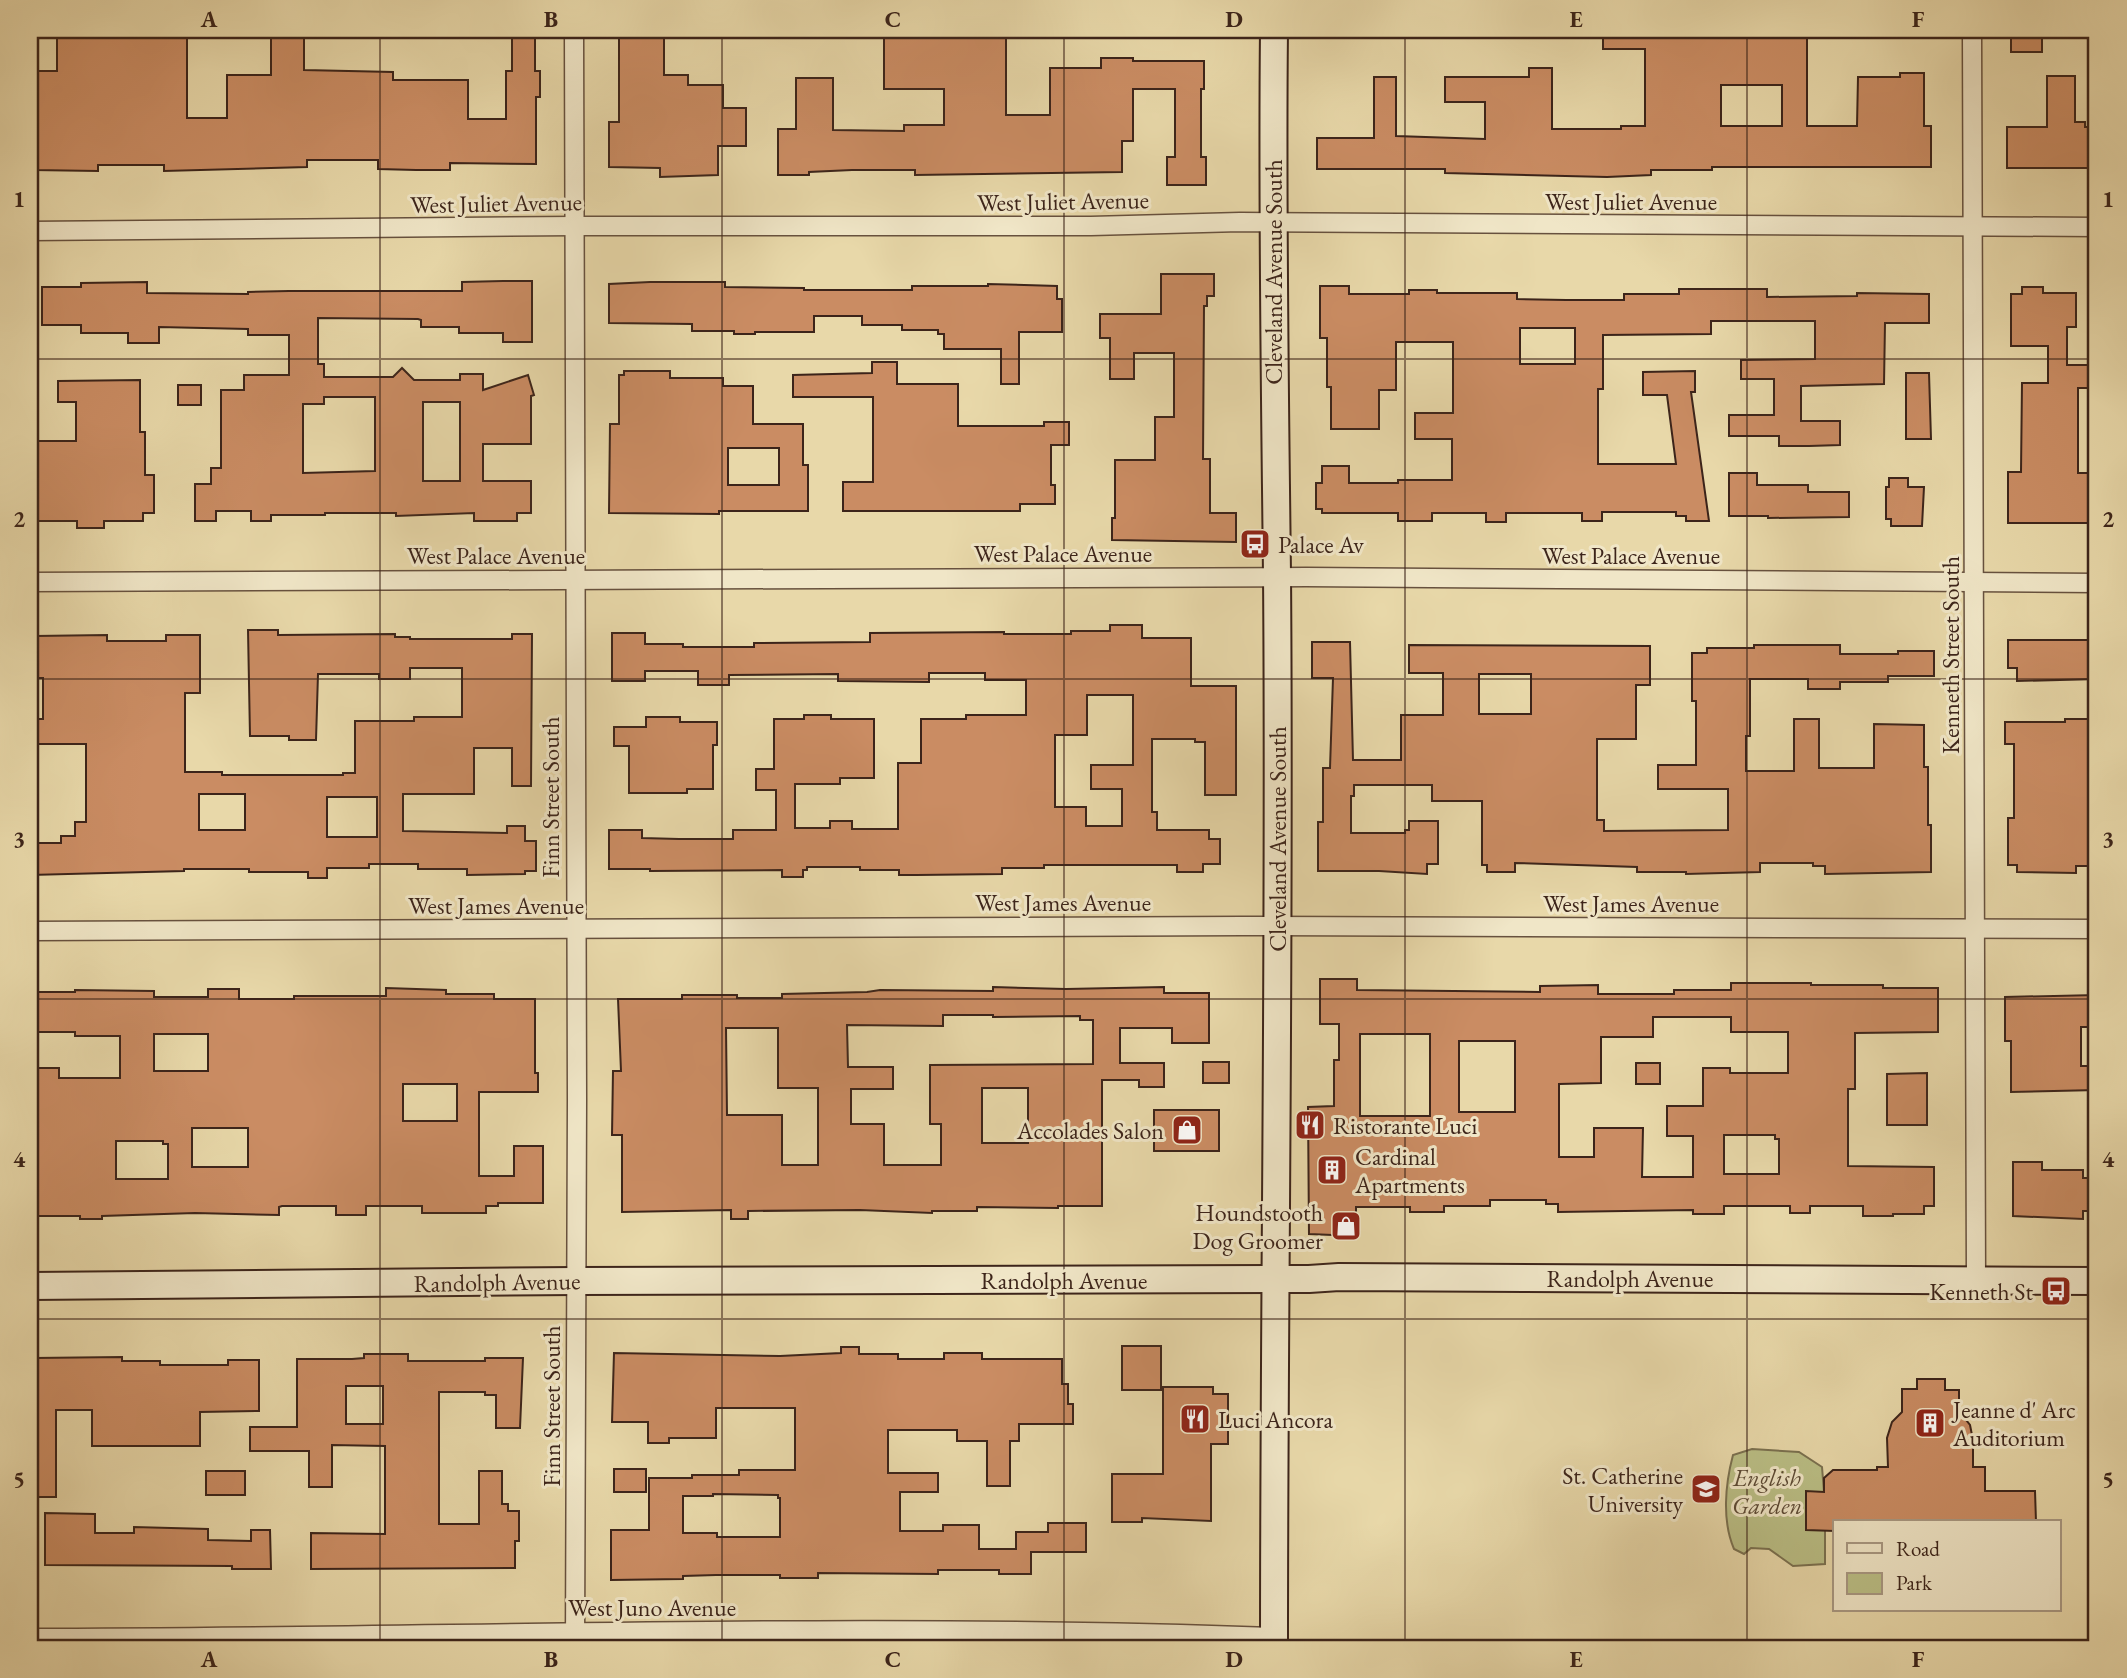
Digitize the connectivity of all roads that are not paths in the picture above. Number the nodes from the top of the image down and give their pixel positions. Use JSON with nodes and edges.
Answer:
{"nodes":[{"id":1,"x":575,"y":30,"type":"edge"},
{"id":2,"x":1274,"y":30,"type":"edge"},
{"id":3,"x":1972,"y":30,"type":"edge"},
{"id":4,"x":1273,"y":223,"type":"junction"},
{"id":5,"x":575,"y":226,"type":"junction"},
{"id":6,"x":1973,"y":226,"type":"junction"},
{"id":7,"x":2097,"y":227,"type":"edge"},
{"id":8,"x":30,"y":231,"type":"edge"},
{"id":9,"x":1277,"y":578,"type":"junction"},
{"id":10,"x":575,"y":579,"type":"junction"},
{"id":11,"x":30,"y":582,"type":"edge"},
{"id":12,"x":1974,"y":582,"type":"junction"},
{"id":13,"x":2097,"y":583,"type":"edge"},
{"id":14,"x":1277,"y":926,"type":"junction"},
{"id":15,"x":1975,"y":929,"type":"junction"},
{"id":16,"x":2097,"y":929,"type":"edge"},
{"id":17,"x":575,"y":930,"type":"junction"},
{"id":18,"x":30,"y":932,"type":"edge"},
{"id":19,"x":1276,"y":1279,"type":"junction"},
{"id":20,"x":1976,"y":1280,"type":"junction"},
{"id":21,"x":576,"y":1281,"type":"junction"},
{"id":22,"x":2097,"y":1281,"type":"edge"},
{"id":23,"x":30,"y":1286,"type":"edge"},
{"id":24,"x":30,"y":1638,"type":"edge"},
{"id":25,"x":575,"y":1640,"type":"edge"},
{"id":26,"x":1274,"y":1643,"type":"edge"}],
"edges":[{"from":1,"to":5,"type":"street","name":"Finn Street South"},
{"from":2,"to":4,"type":"main road","name":"Cleveland Avenue South"},
{"from":3,"to":6,"type":"street","name":"Kenneth Street South"},
{"from":4,"to":5,"type":"street","name":"West Juliet Avenue"},
{"from":4,"to":6,"type":"street","name":"West Juliet Avenue"},
{"from":4,"to":9,"type":"main road","name":"Cleveland Avenue South"},
{"from":5,"to":8,"type":"street","name":"West Juliet Avenue"},
{"from":5,"to":10,"type":"street","name":"Finn Street South"},
{"from":6,"to":7,"type":"street","name":"West Juliet Avenue"},
{"from":6,"to":12,"type":"street","name":"Kenneth Street South"},
{"from":9,"to":10,"type":"street","name":"West Palace Avenue"},
{"from":9,"to":12,"type":"street","name":"West Palace Avenue"},
{"from":9,"to":14,"type":"main road","name":"Cleveland Avenue South"},
{"from":10,"to":11,"type":"street","name":"West Palace Avenue"},
{"from":10,"to":17,"type":"street","name":"Finn Street South"},
{"from":12,"to":13,"type":"street","name":"West Palace Avenue"},
{"from":12,"to":15,"type":"street","name":"Kenneth Street South"},
{"from":14,"to":15,"type":"street","name":"West James Avenue"},
{"from":14,"to":17,"type":"street","name":"West James Avenue"},
{"from":14,"to":19,"type":"main road","name":"Cleveland Avenue South"},
{"from":15,"to":16,"type":"street","name":"West James Avenue"},
{"from":15,"to":20,"type":"street","name":"Kenneth Street South"},
{"from":17,"to":18,"type":"street","name":"West James Avenue"},
{"from":17,"to":21,"type":"street","name":"Finn Street South"},
{"from":19,"to":20,"type":"main road","name":"Randolph Avenue"},
{"from":19,"to":21,"type":"main road","name":"Randolph Avenue"},
{"from":19,"to":26,"type":"main road","name":"Cleveland Avenue South"},
{"from":20,"to":22,"type":"main road","name":"Randolph Avenue"},
{"from":21,"to":23,"type":"main road","name":"Randolph Avenue"},
{"from":21,"to":25,"type":"street","name":"Finn Street South"},
{"from":24,"to":25,"type":"street","name":"West Juno Avenue"},
{"from":25,"to":26,"type":"street","name":"West Juno Avenue"}]}
